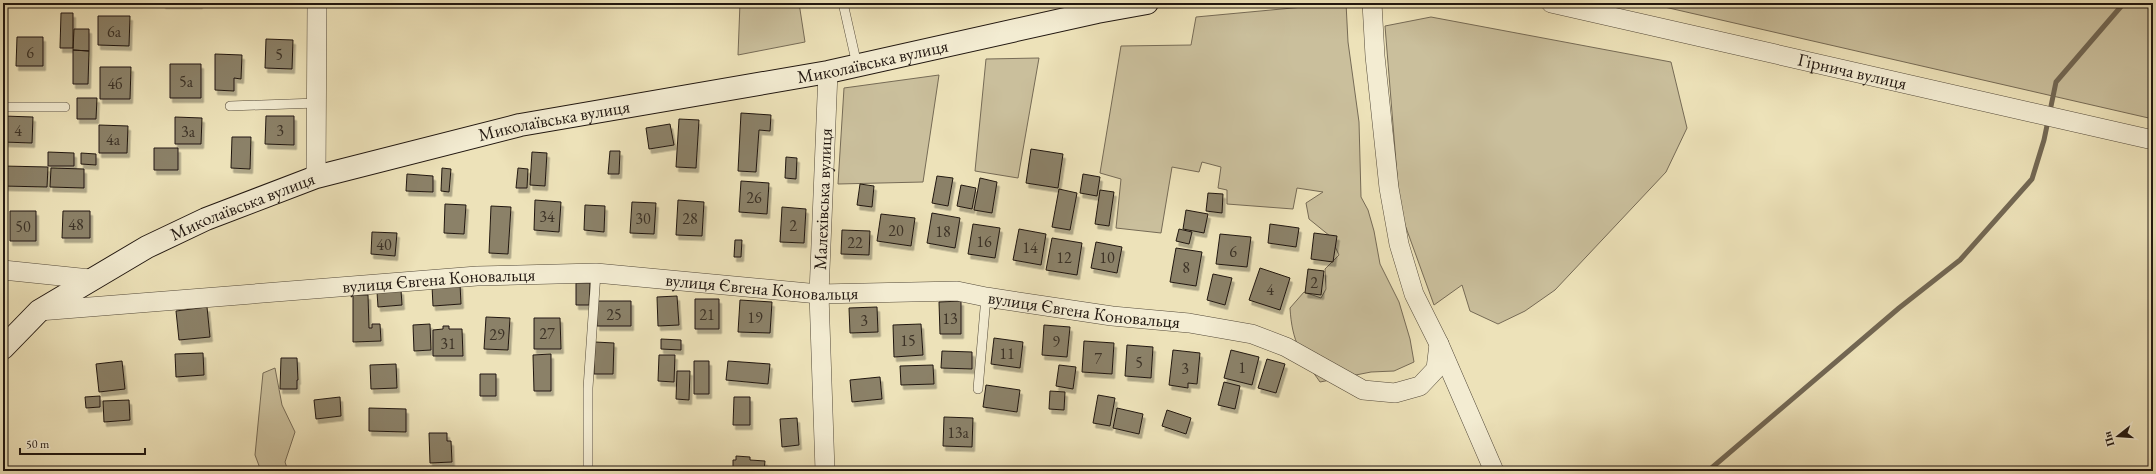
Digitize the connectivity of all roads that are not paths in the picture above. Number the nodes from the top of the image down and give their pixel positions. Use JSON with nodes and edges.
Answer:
{"nodes":[{"id":1,"x":317,"y":3,"type":"edge"},
{"id":2,"x":843,"y":3,"type":"edge"},
{"id":3,"x":1147,"y":3,"type":"edge"},
{"id":4,"x":1372,"y":3,"type":"edge"},
{"id":5,"x":1551,"y":3,"type":"edge"},
{"id":6,"x":1093,"y":8,"type":"edge"},
{"id":7,"x":857,"y":65,"type":"junction"},
{"id":8,"x":828,"y":72,"type":"junction"},
{"id":9,"x":317,"y":103,"type":"junction"},
{"id":10,"x":230,"y":106,"type":"dead end"},
{"id":11,"x":3,"y":107,"type":"edge"},
{"id":12,"x":65,"y":107,"type":"dead end"},
{"id":13,"x":2153,"y":140,"type":"edge"},
{"id":14,"x":316,"y":177,"type":"junction"},
{"id":15,"x":3,"y":270,"type":"edge"},
{"id":16,"x":596,"y":273,"type":"junction"},
{"id":17,"x":90,"y":279,"type":"junction"},
{"id":18,"x":819,"y":294,"type":"junction"},
{"id":19,"x":986,"y":297,"type":"junction"},
{"id":20,"x":39,"y":311,"type":"junction"},
{"id":21,"x":1439,"y":344,"type":"junction"},
{"id":22,"x":3,"y":348,"type":"edge"},
{"id":23,"x":978,"y":389,"type":"dead end"},
{"id":24,"x":588,"y":471,"type":"edge"},
{"id":25,"x":825,"y":471,"type":"edge"},
{"id":26,"x":1494,"y":471,"type":"edge"}],
"edges":[{"from":1,"to":9,"type":"street"},
{"from":2,"to":7,"type":"lane"},
{"from":3,"to":6,"type":"main road","name":"Миколаївська вулиця"},
{"from":4,"to":21,"type":"street"},
{"from":5,"to":13,"type":"street","name":"Гірнича вулиця"},
{"from":6,"to":7,"type":"main road","name":"Миколаївська вулиця"},
{"from":7,"to":8,"type":"main road","name":"Миколаївська вулиця"},
{"from":8,"to":14,"type":"main road","name":"Миколаївська вулиця"},
{"from":8,"to":18,"type":"street","name":"Малехівська вулиця"},
{"from":9,"to":10,"type":"lane"},
{"from":9,"to":14,"type":"street"},
{"from":11,"to":12,"type":"lane"},
{"from":14,"to":17,"type":"main road","name":"Миколаївська вулиця"},
{"from":15,"to":17,"type":"street"},
{"from":16,"to":18,"type":"street","name":"вулиця Євгена Коновальця"},
{"from":16,"to":20,"type":"street","name":"вулиця Євгена Коновальця"},
{"from":16,"to":24,"type":"lane"},
{"from":17,"to":20,"type":"main road","name":"Миколаївська вулиця"},
{"from":18,"to":19,"type":"street","name":"вулиця Євгена Коновальця"},
{"from":18,"to":25,"type":"street","name":"Малехівська вулиця"},
{"from":19,"to":21,"type":"street","name":"вулиця Євгена Коновальця"},
{"from":19,"to":23,"type":"lane"},
{"from":20,"to":22,"type":"main road","name":"Миколаївська вулиця"},
{"from":21,"to":26,"type":"street"}]}
